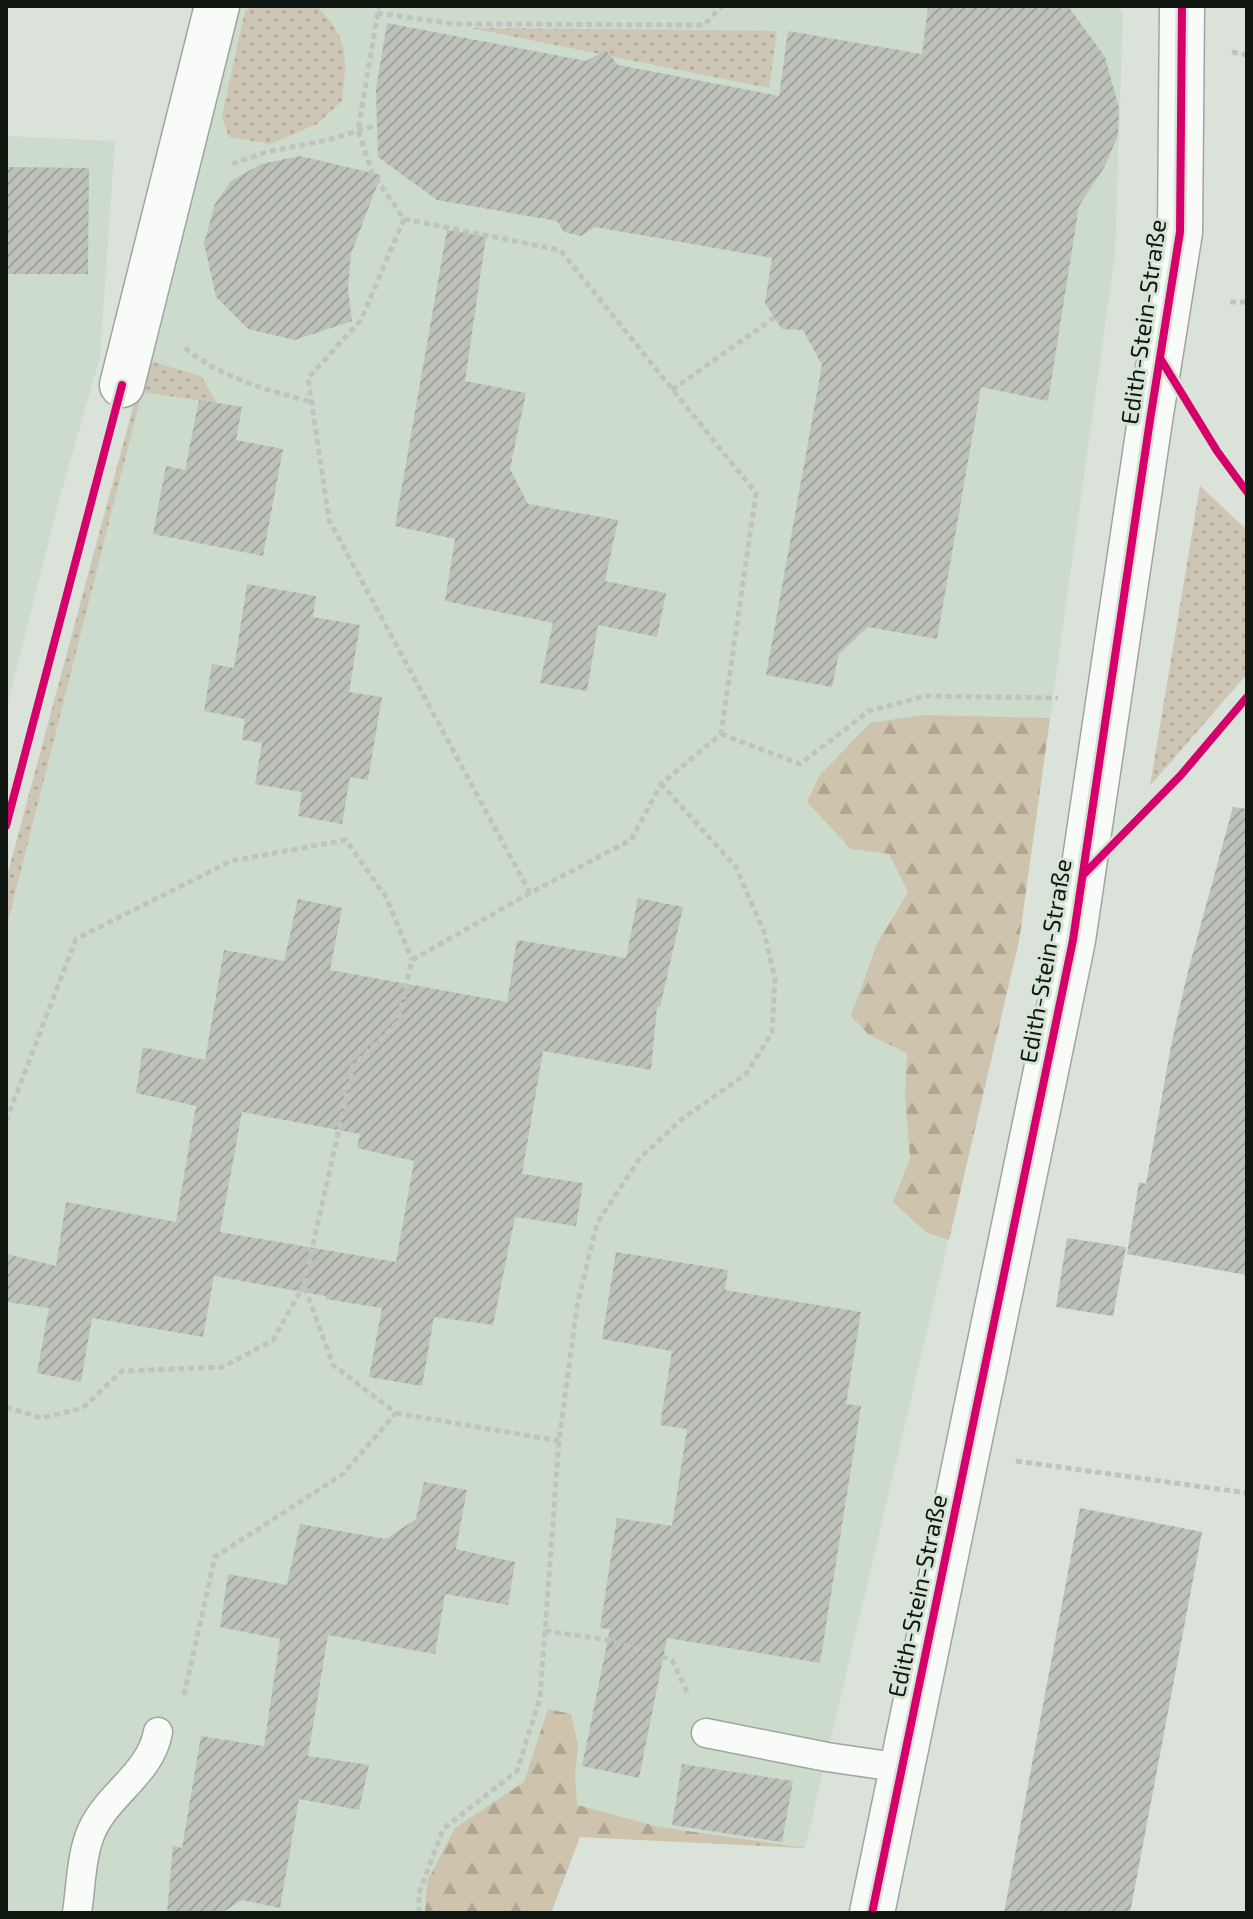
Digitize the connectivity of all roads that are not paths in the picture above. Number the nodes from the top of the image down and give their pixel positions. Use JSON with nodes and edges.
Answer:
{"nodes":[{"id":1,"x":1182,"y":6,"type":"edge"},
{"id":2,"x":215,"y":17,"type":"edge"},
{"id":3,"x":122,"y":385,"type":"dead end"},
{"id":4,"x":158,"y":1732,"type":"road end"},
{"id":5,"x":706,"y":1733,"type":"road end"},
{"id":6,"x":903,"y":1768,"type":"junction"},
{"id":7,"x":77,"y":1913,"type":"edge"},
{"id":8,"x":872,"y":1913,"type":"edge"}],
"edges":[{"from":1,"to":6,"type":"street","name":"Edith-Stein-Straße"},
{"from":2,"to":3,"type":"street"},
{"from":4,"to":7,"type":"lane"},
{"from":5,"to":6,"type":"lane"},
{"from":6,"to":8,"type":"street","name":"Edith-Stein-Straße"}]}
